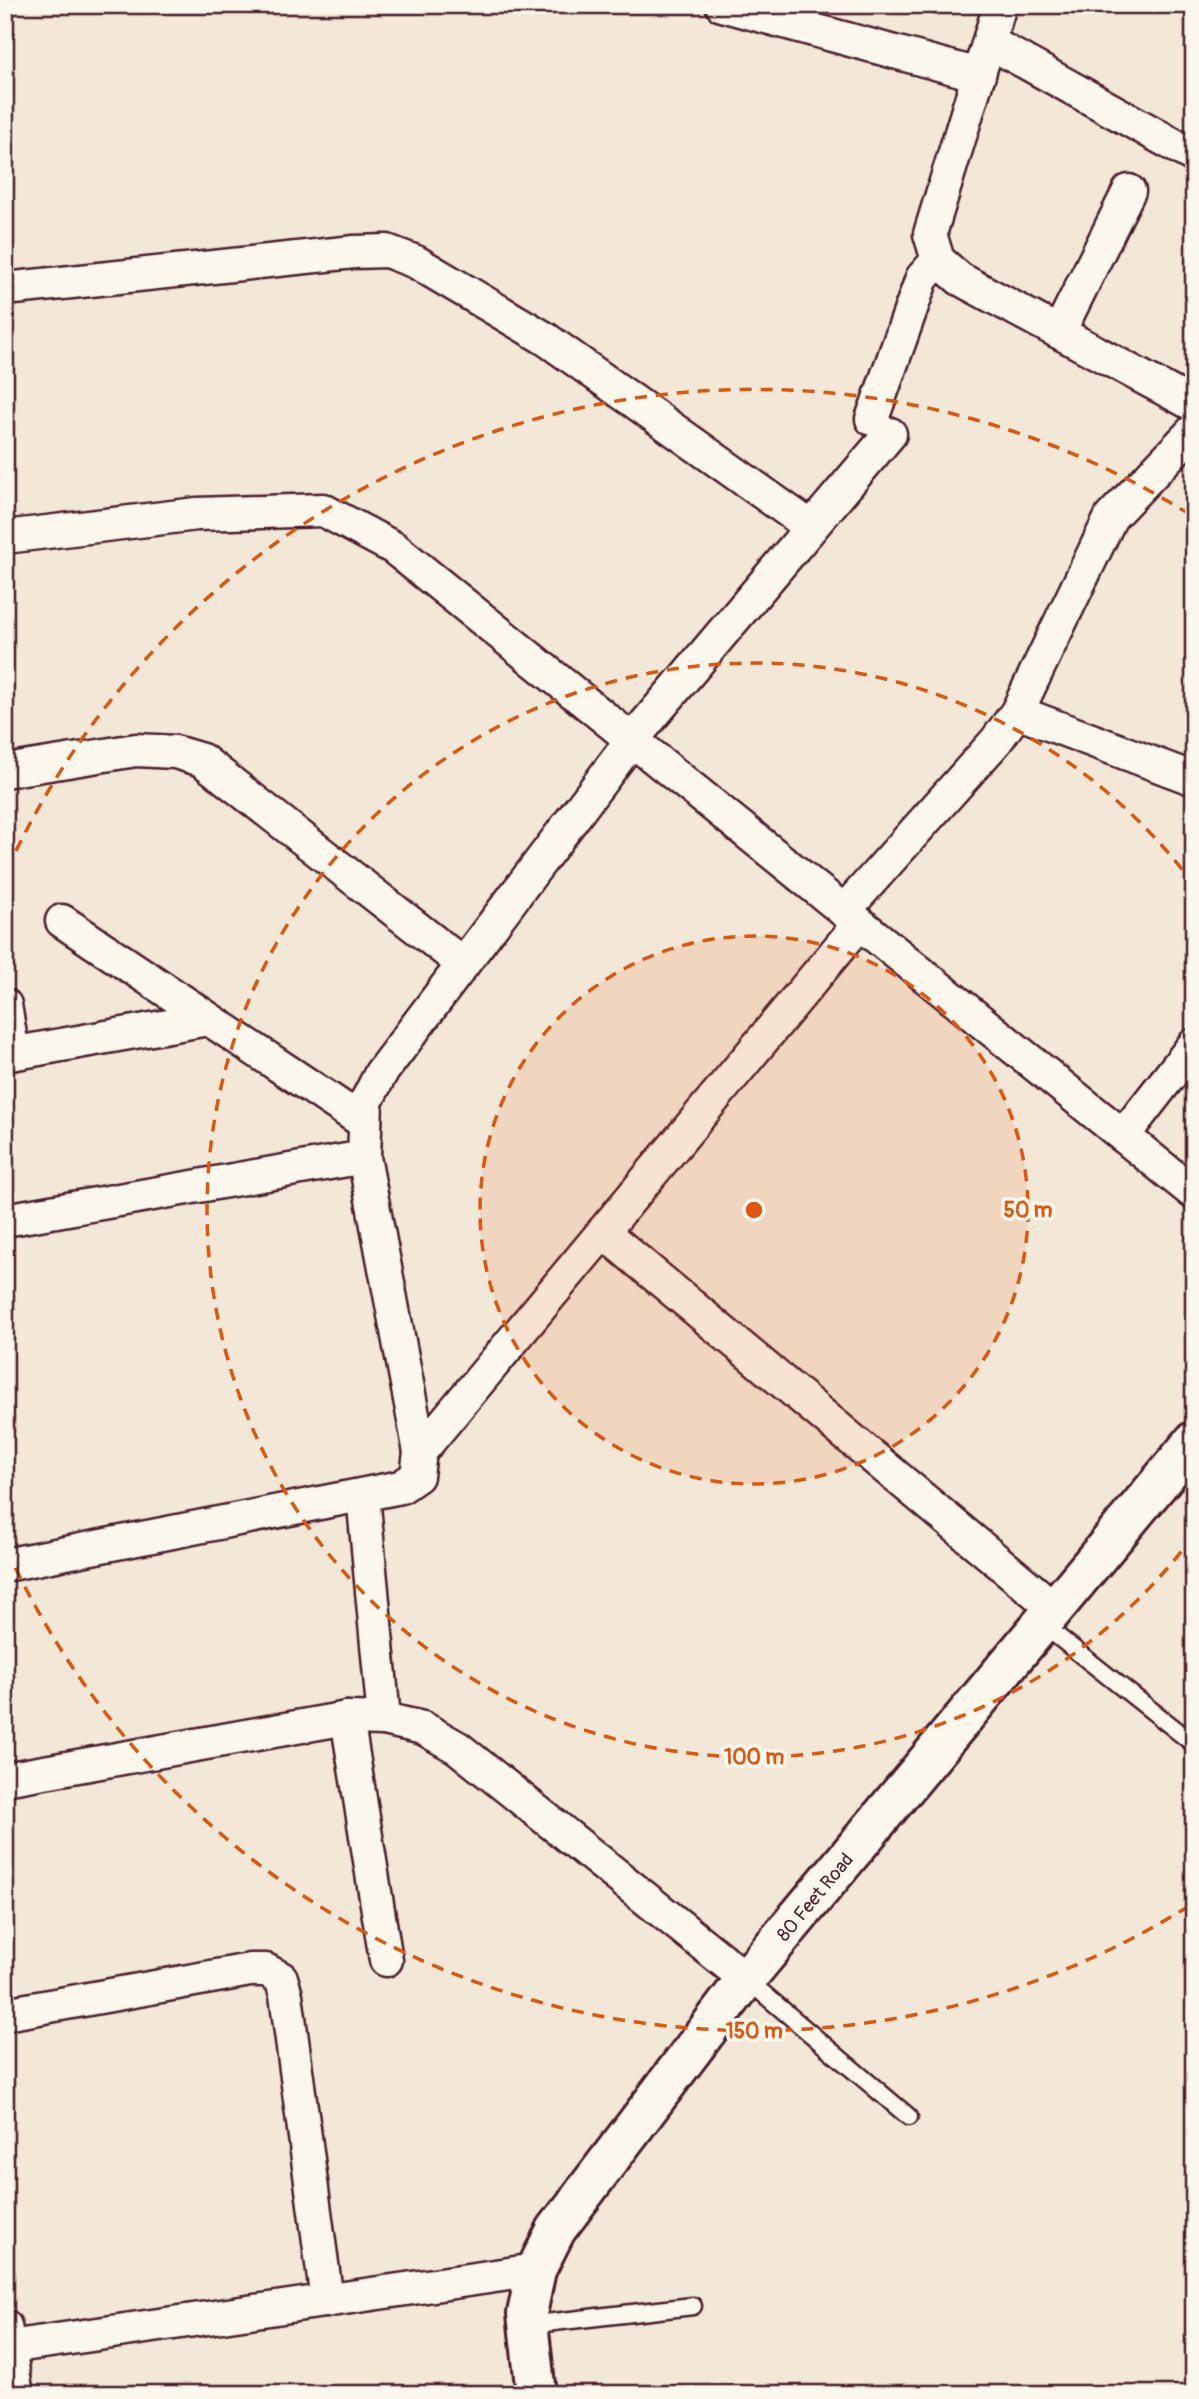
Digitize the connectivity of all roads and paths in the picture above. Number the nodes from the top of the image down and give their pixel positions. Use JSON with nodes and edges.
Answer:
{"nodes":[{"id":1,"x":722,"y":5,"type":"edge"},
{"id":2,"x":1000,"y":5,"type":"edge"},
{"id":3,"x":989,"y":42,"type":"junction"},
{"id":4,"x":979,"y":75,"type":"junction"},
{"id":5,"x":1194,"y":156,"type":"edge"},
{"id":6,"x":1129,"y":191,"type":"dead end"},
{"id":7,"x":937,"y":260,"type":"junction"},
{"id":8,"x":5,"y":289,"type":"edge"},
{"id":9,"x":1059,"y":332,"type":"junction"},
{"id":10,"x":1194,"y":405,"type":"edge"},
{"id":11,"x":1194,"y":430,"type":"edge"},
{"id":12,"x":811,"y":527,"type":"junction"},
{"id":13,"x":5,"y":537,"type":"edge"},
{"id":14,"x":1017,"y":712,"type":"junction"},
{"id":15,"x":632,"y":740,"type":"junction"},
{"id":16,"x":5,"y":771,"type":"edge"},
{"id":17,"x":1194,"y":779,"type":"edge"},
{"id":18,"x":851,"y":917,"type":"junction"},
{"id":19,"x":62,"y":921,"type":"dead end"},
{"id":20,"x":463,"y":964,"type":"junction"},
{"id":21,"x":5,"y":1005,"type":"edge"},
{"id":22,"x":208,"y":1019,"type":"junction"},
{"id":23,"x":1194,"y":1045,"type":"edge"},
{"id":24,"x":9,"y":1054,"type":"edge"},
{"id":25,"x":365,"y":1123,"type":"junction"},
{"id":26,"x":1123,"y":1136,"type":"junction"},
{"id":27,"x":364,"y":1157,"type":"junction"},
{"id":28,"x":1194,"y":1194,"type":"edge"},
{"id":29,"x":5,"y":1220,"type":"edge"},
{"id":30,"x":603,"y":1232,"type":"junction"},
{"id":31,"x":1194,"y":1441,"type":"edge"},
{"id":32,"x":420,"y":1452,"type":"junction"},
{"id":33,"x":363,"y":1495,"type":"junction"},
{"id":34,"x":5,"y":1565,"type":"edge"},
{"id":35,"x":1048,"y":1616,"type":"junction"},
{"id":36,"x":346,"y":1718,"type":"junction"},
{"id":37,"x":384,"y":1719,"type":"junction"},
{"id":38,"x":1194,"y":1745,"type":"edge"},
{"id":39,"x":5,"y":1779,"type":"edge"},
{"id":40,"x":386,"y":1960,"type":"dead end"},
{"id":41,"x":746,"y":1979,"type":"junction"},
{"id":42,"x":5,"y":2014,"type":"edge"},
{"id":43,"x":909,"y":2117,"type":"dead end"},
{"id":44,"x":536,"y":2270,"type":"junction"},
{"id":45,"x":327,"y":2301,"type":"junction"},
{"id":46,"x":693,"y":2306,"type":"dead end"},
{"id":47,"x":528,"y":2325,"type":"junction"},
{"id":48,"x":7,"y":2337,"type":"edge"},
{"id":49,"x":17,"y":2394,"type":"edge"},
{"id":50,"x":536,"y":2394,"type":"edge"}],
"edges":[{"from":1,"to":4,"type":"street"},
{"from":2,"to":3,"type":"street"},
{"from":3,"to":4,"type":"street"},
{"from":3,"to":5,"type":"street"},
{"from":4,"to":7,"type":"street"},
{"from":6,"to":9,"type":"street"},
{"from":7,"to":9,"type":"street"},
{"from":7,"to":12,"type":"street"},
{"from":8,"to":12,"type":"street"},
{"from":9,"to":10,"type":"street"},
{"from":11,"to":14,"type":"street"},
{"from":12,"to":15,"type":"street"},
{"from":13,"to":15,"type":"street"},
{"from":14,"to":17,"type":"street"},
{"from":14,"to":18,"type":"street"},
{"from":15,"to":18,"type":"street"},
{"from":15,"to":20,"type":"street"},
{"from":16,"to":20,"type":"street"},
{"from":18,"to":26,"type":"street"},
{"from":18,"to":30,"type":"street"},
{"from":19,"to":22,"type":"street"},
{"from":20,"to":25,"type":"street"},
{"from":21,"to":24,"type":"street"},
{"from":22,"to":24,"type":"street"},
{"from":22,"to":25,"type":"street"},
{"from":23,"to":26,"type":"street"},
{"from":25,"to":27,"type":"street"},
{"from":26,"to":28,"type":"street"},
{"from":27,"to":29,"type":"street"},
{"from":27,"to":32,"type":"street"},
{"from":30,"to":32,"type":"street"},
{"from":30,"to":35,"type":"street"},
{"from":31,"to":35,"type":"main road","name":"80 Feet Road"},
{"from":32,"to":33,"type":"street"},
{"from":33,"to":34,"type":"street"},
{"from":33,"to":37,"type":"street"},
{"from":35,"to":38,"type":"lane"},
{"from":35,"to":41,"type":"main road","name":"80 Feet Road"},
{"from":36,"to":37,"type":"street"},
{"from":36,"to":39,"type":"street"},
{"from":36,"to":40,"type":"street"},
{"from":37,"to":41,"type":"street"},
{"from":41,"to":43,"type":"lane"},
{"from":41,"to":44,"type":"main road","name":"80 Feet Road"},
{"from":42,"to":45,"type":"street"},
{"from":44,"to":45,"type":"street"},
{"from":44,"to":47,"type":"main road","name":"80 Feet Road"},
{"from":45,"to":48,"type":"street"},
{"from":46,"to":47,"type":"lane"},
{"from":47,"to":50,"type":"main road","name":"80 Feet Road"},
{"from":48,"to":49,"type":"street"}]}
